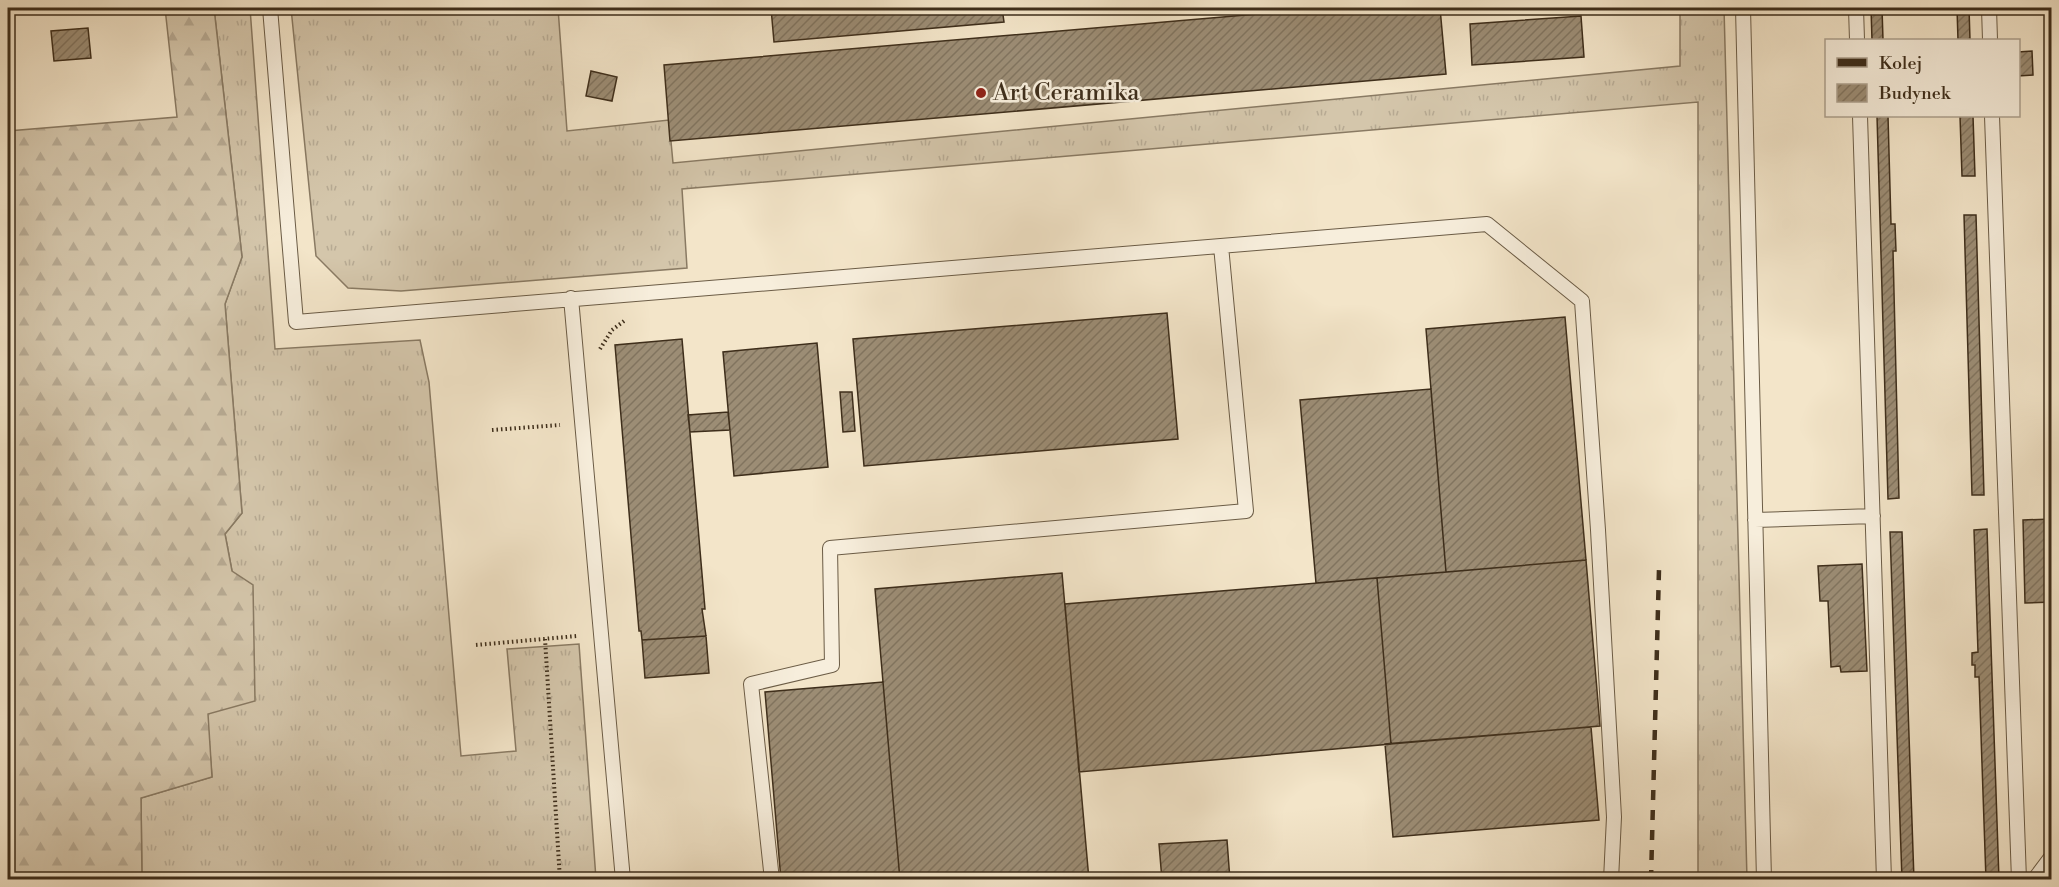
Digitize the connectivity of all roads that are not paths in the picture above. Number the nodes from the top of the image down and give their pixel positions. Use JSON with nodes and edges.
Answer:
{"nodes":[{"id":1,"x":270,"y":8,"type":"edge"},
{"id":2,"x":1743,"y":8,"type":"edge"},
{"id":3,"x":1856,"y":8,"type":"edge"},
{"id":4,"x":1989,"y":8,"type":"edge"},
{"id":5,"x":1857,"y":39,"type":"edge"},
{"id":6,"x":1990,"y":39,"type":"edge"},
{"id":7,"x":1860,"y":117,"type":"edge"},
{"id":8,"x":1992,"y":117,"type":"edge"},
{"id":9,"x":1221,"y":246,"type":"junction"},
{"id":10,"x":571,"y":298,"type":"junction"},
{"id":11,"x":1873,"y":516,"type":"junction"},
{"id":12,"x":1755,"y":519,"type":"junction"},
{"id":13,"x":2052,"y":856,"type":"edge"},
{"id":14,"x":623,"y":879,"type":"edge"},
{"id":15,"x":772,"y":879,"type":"edge"},
{"id":16,"x":1611,"y":879,"type":"edge"},
{"id":17,"x":1764,"y":879,"type":"edge"},
{"id":18,"x":1884,"y":879,"type":"edge"},
{"id":19,"x":2019,"y":879,"type":"edge"},
{"id":20,"x":2034,"y":879,"type":"edge"}],
"edges":[{"from":1,"to":10,"type":"lane"},
{"from":2,"to":12,"type":"lane"},
{"from":3,"to":5,"type":"lane"},
{"from":4,"to":6,"type":"lane"},
{"from":7,"to":11,"type":"lane"},
{"from":8,"to":19,"type":"lane"},
{"from":9,"to":10,"type":"lane"},
{"from":9,"to":15,"type":"lane"},
{"from":9,"to":16,"type":"lane"},
{"from":10,"to":14,"type":"lane"},
{"from":11,"to":12,"type":"lane"},
{"from":11,"to":18,"type":"lane"},
{"from":12,"to":17,"type":"lane"},
{"from":13,"to":20,"type":"lane"}]}
